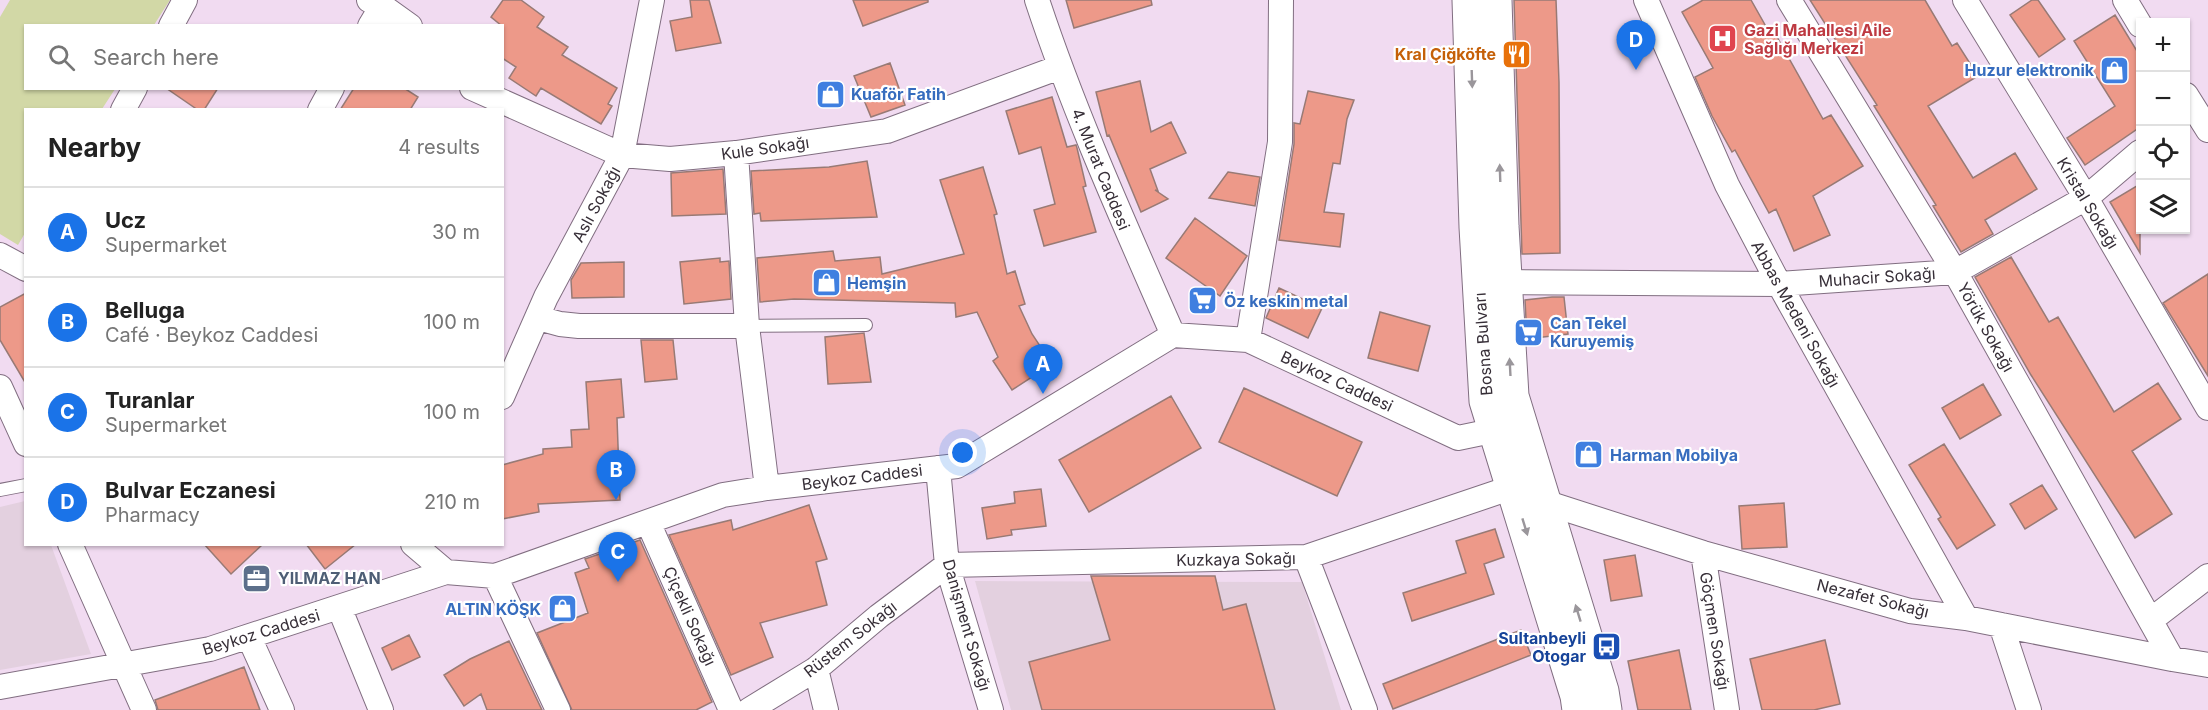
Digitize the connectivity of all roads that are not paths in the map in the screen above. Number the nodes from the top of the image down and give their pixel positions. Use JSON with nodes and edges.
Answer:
{"nodes":[{"id":1,"x":185,"y":0,"type":"edge"},
{"id":2,"x":652,"y":0,"type":"edge"},
{"id":3,"x":1037,"y":0,"type":"edge"},
{"id":4,"x":1281,"y":0,"type":"edge"},
{"id":5,"x":1469,"y":0,"type":"edge"},
{"id":6,"x":1495,"y":0,"type":"edge"},
{"id":7,"x":1646,"y":0,"type":"edge"},
{"id":8,"x":1789,"y":0,"type":"edge"},
{"id":9,"x":1965,"y":0,"type":"edge"},
{"id":10,"x":2125,"y":0,"type":"edge"},
{"id":11,"x":374,"y":10,"type":"edge"},
{"id":12,"x":2136,"y":18,"type":"edge"},
{"id":13,"x":172,"y":24,"type":"edge"},
{"id":14,"x":406,"y":24,"type":"edge"},
{"id":15,"x":1060,"y":67,"type":"junction"},
{"id":16,"x":134,"y":90,"type":"edge"},
{"id":17,"x":332,"y":90,"type":"edge"},
{"id":18,"x":477,"y":90,"type":"edge"},
{"id":19,"x":2190,"y":105,"type":"edge"},
{"id":20,"x":124,"y":108,"type":"edge"},
{"id":21,"x":321,"y":108,"type":"edge"},
{"id":22,"x":2198,"y":126,"type":"edge"},
{"id":23,"x":736,"y":153,"type":"junction"},
{"id":24,"x":622,"y":154,"type":"junction"},
{"id":25,"x":2136,"y":155,"type":"edge"},
{"id":26,"x":2086,"y":198,"type":"junction"},
{"id":27,"x":0,"y":255,"type":"edge"},
{"id":28,"x":24,"y":268,"type":"edge"},
{"id":29,"x":1955,"y":272,"type":"junction"},
{"id":30,"x":1505,"y":282,"type":"junction"},
{"id":31,"x":1779,"y":284,"type":"junction"},
{"id":32,"x":538,"y":318,"type":"junction"},
{"id":33,"x":866,"y":325,"type":"dead end"},
{"id":34,"x":747,"y":326,"type":"junction"},
{"id":35,"x":1173,"y":335,"type":"junction"},
{"id":36,"x":1248,"y":340,"type":"junction"},
{"id":37,"x":0,"y":387,"type":"edge"},
{"id":38,"x":504,"y":393,"type":"edge"},
{"id":39,"x":2208,"y":408,"type":"edge"},
{"id":40,"x":1508,"y":428,"type":"junction"},
{"id":41,"x":24,"y":440,"type":"edge"},
{"id":42,"x":938,"y":468,"type":"junction"},
{"id":43,"x":24,"y":484,"type":"edge"},
{"id":44,"x":767,"y":488,"type":"junction"},
{"id":45,"x":1513,"y":488,"type":"junction"},
{"id":46,"x":0,"y":490,"type":"edge"},
{"id":47,"x":1544,"y":502,"type":"junction"},
{"id":48,"x":648,"y":522,"type":"junction"},
{"id":49,"x":71,"y":546,"type":"edge"},
{"id":50,"x":1703,"y":553,"type":"junction"},
{"id":51,"x":431,"y":554,"type":"edge"},
{"id":52,"x":1306,"y":557,"type":"junction"},
{"id":53,"x":947,"y":565,"type":"junction"},
{"id":54,"x":495,"y":576,"type":"junction"},
{"id":55,"x":2208,"y":576,"type":"edge"},
{"id":56,"x":339,"y":607,"type":"junction"},
{"id":57,"x":1966,"y":618,"type":"junction"},
{"id":58,"x":2151,"y":620,"type":"junction"},
{"id":59,"x":2001,"y":625,"type":"junction"},
{"id":60,"x":249,"y":637,"type":"junction"},
{"id":61,"x":2172,"y":659,"type":"junction"},
{"id":62,"x":122,"y":664,"type":"junction"},
{"id":63,"x":2208,"y":665,"type":"edge"},
{"id":64,"x":816,"y":669,"type":"junction"},
{"id":65,"x":0,"y":687,"type":"edge"},
{"id":66,"x":144,"y":710,"type":"edge"},
{"id":67,"x":282,"y":710,"type":"edge"},
{"id":68,"x":381,"y":710,"type":"edge"},
{"id":69,"x":558,"y":710,"type":"edge"},
{"id":70,"x":731,"y":710,"type":"edge"},
{"id":71,"x":749,"y":710,"type":"edge"},
{"id":72,"x":826,"y":710,"type":"edge"},
{"id":73,"x":991,"y":710,"type":"edge"},
{"id":74,"x":1365,"y":710,"type":"edge"},
{"id":75,"x":1579,"y":710,"type":"edge"},
{"id":76,"x":1605,"y":710,"type":"edge"},
{"id":77,"x":1727,"y":710,"type":"edge"},
{"id":78,"x":2029,"y":710,"type":"edge"}],
"edges":[{"from":1,"to":13,"type":"street"},
{"from":2,"to":24,"type":"street","name":"Aslı Sokağı"},
{"from":3,"to":15,"type":"street","name":"4. Murat Caddesi"},
{"from":4,"to":36,"type":"street"},
{"from":5,"to":40,"type":"main road","name":"Bosna Bulvarı","one_way":true},
{"from":30,"to":6,"type":"main road","name":"Bosna Bulvarı","one_way":true},
{"from":7,"to":31,"type":"street","name":"Abbas Medeni Sokağı"},
{"from":8,"to":29,"type":"street","name":"Yörük Sokağı"},
{"from":9,"to":26,"type":"street","name":"Kristal Sokağı"},
{"from":10,"to":12,"type":"street"},
{"from":11,"to":14,"type":"street"},
{"from":15,"to":23,"type":"street","name":"Kule Sokağı"},
{"from":15,"to":35,"type":"street","name":"4. Murat Caddesi"},
{"from":16,"to":20,"type":"street"},
{"from":17,"to":21,"type":"street"},
{"from":18,"to":24,"type":"street","name":"Kule Sokağı"},
{"from":19,"to":22,"type":"street"},
{"from":23,"to":24,"type":"street","name":"Kule Sokağı"},
{"from":23,"to":34,"type":"street"},
{"from":24,"to":32,"type":"street","name":"Aslı Sokağı"},
{"from":25,"to":26,"type":"street","name":"Muhacir Sokağı"},
{"from":26,"to":29,"type":"street","name":"Muhacir Sokağı"},
{"from":26,"to":39,"type":"street","name":"Kristal Sokağı"},
{"from":27,"to":28,"type":"street"},
{"from":29,"to":31,"type":"street","name":"Muhacir Sokağı"},
{"from":29,"to":58,"type":"street","name":"Yörük Sokağı"},
{"from":30,"to":31,"type":"street","name":"Muhacir Sokağı"},
{"from":40,"to":30,"type":"main road","name":"Bosna Bulvarı","one_way":true},
{"from":31,"to":57,"type":"street","name":"Abbas Medeni Sokağı"},
{"from":32,"to":34,"type":"street"},
{"from":32,"to":38,"type":"street","name":"Aslı Sokağı"},
{"from":33,"to":34,"type":"lane"},
{"from":34,"to":44,"type":"street"},
{"from":35,"to":36,"type":"street","name":"Beykoz Caddesi"},
{"from":35,"to":42,"type":"street","name":"Beykoz Caddesi"},
{"from":36,"to":40,"type":"street","name":"Beykoz Caddesi"},
{"from":37,"to":41,"type":"street"},
{"from":40,"to":45,"type":"main road","name":"Bosna Bulvarı"},
{"from":40,"to":47,"type":"main road","name":"Bosna Bulvarı"},
{"from":42,"to":44,"type":"street","name":"Beykoz Caddesi"},
{"from":42,"to":53,"type":"street","name":"Danişment Sokağı"},
{"from":43,"to":46,"type":"lane"},
{"from":44,"to":48,"type":"street","name":"Beykoz Caddesi"},
{"from":45,"to":52,"type":"street","name":"Kuzkaya Sokağı"},
{"from":45,"to":75,"type":"main road","name":"Bosna Bulvarı","one_way":true},
{"from":47,"to":50,"type":"street","name":"Nezafet Sokağı"},
{"from":76,"to":47,"type":"main road","name":"Bosna Bulvarı","one_way":true},
{"from":48,"to":54,"type":"street","name":"Beykoz Caddesi"},
{"from":48,"to":70,"type":"street","name":"Çiçekli Sokağı"},
{"from":49,"to":62,"type":"street"},
{"from":50,"to":57,"type":"street","name":"Nezafet Sokağı"},
{"from":50,"to":77,"type":"street","name":"Göçmen Sokağı"},
{"from":51,"to":54,"type":"street","name":"Beykoz Caddesi"},
{"from":51,"to":56,"type":"street","name":"Beykoz Caddesi"},
{"from":52,"to":53,"type":"street","name":"Kuzkaya Sokağı"},
{"from":52,"to":74,"type":"street"},
{"from":53,"to":64,"type":"street","name":"Rüstem Sokağı"},
{"from":53,"to":73,"type":"street","name":"Danişment Sokağı"},
{"from":54,"to":69,"type":"street"},
{"from":55,"to":58,"type":"street"},
{"from":56,"to":60,"type":"street","name":"Beykoz Caddesi"},
{"from":56,"to":68,"type":"street"},
{"from":57,"to":59,"type":"street","name":"Nezafet Sokağı"},
{"from":58,"to":61,"type":"street","name":"Yörük Sokağı"},
{"from":59,"to":61,"type":"street","name":"Nezafet Sokağı"},
{"from":59,"to":78,"type":"street"},
{"from":60,"to":62,"type":"street","name":"Beykoz Caddesi"},
{"from":60,"to":67,"type":"street"},
{"from":61,"to":63,"type":"street","name":"Nezafet Sokağı"},
{"from":62,"to":65,"type":"street","name":"Beykoz Caddesi"},
{"from":62,"to":66,"type":"street"},
{"from":64,"to":71,"type":"street","name":"Rüstem Sokağı"},
{"from":64,"to":72,"type":"street"}]}
